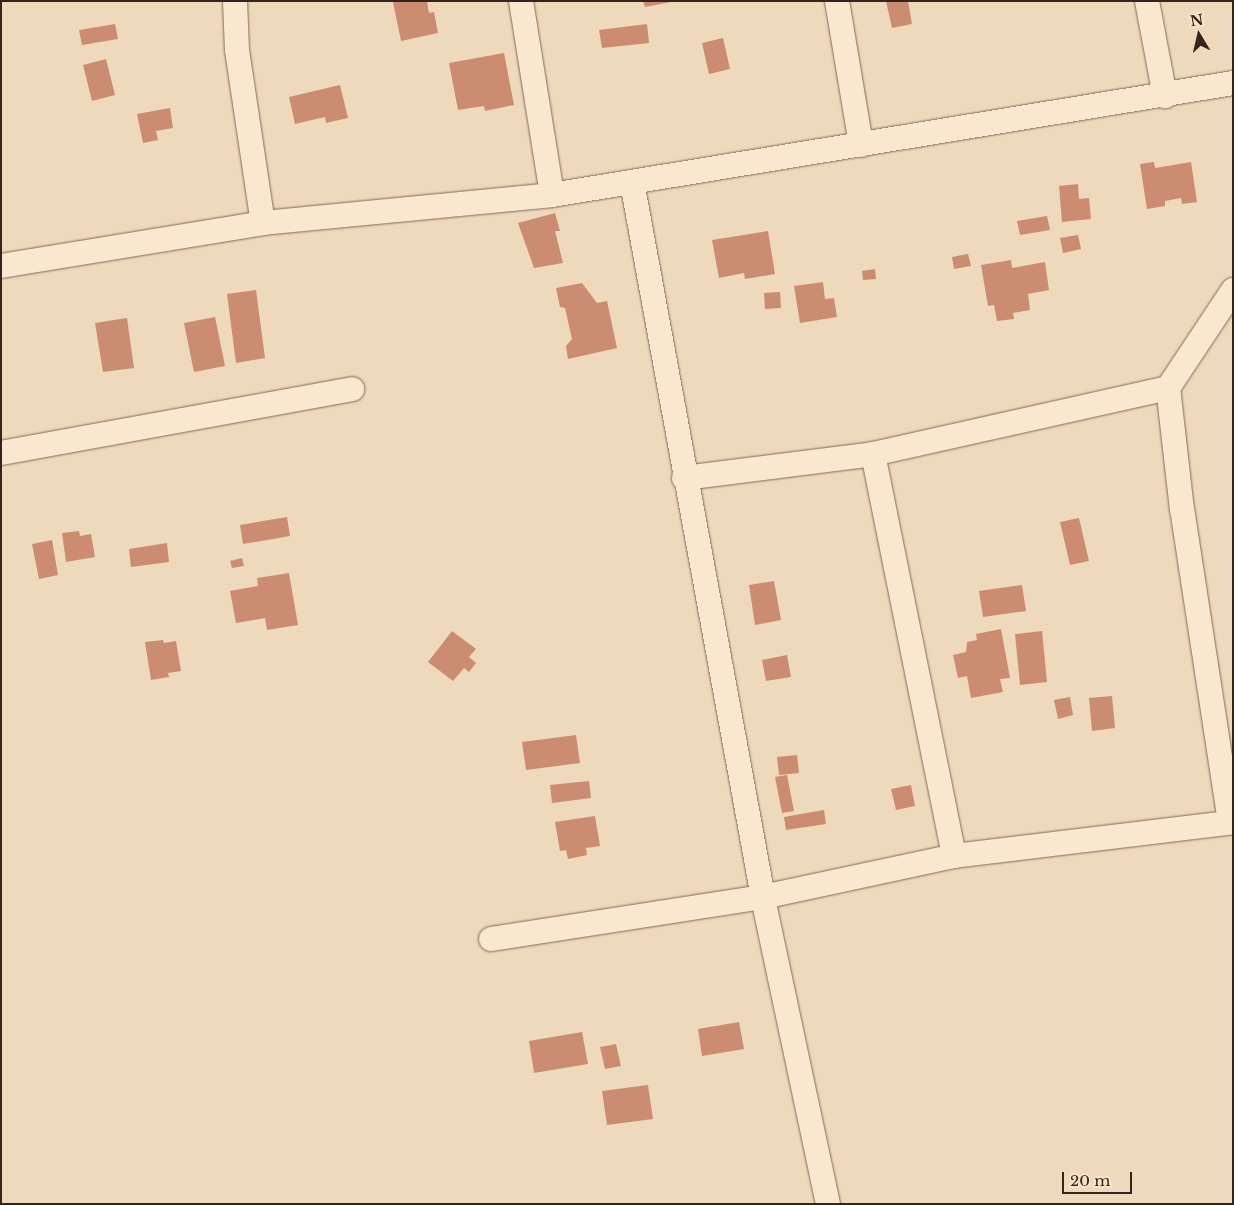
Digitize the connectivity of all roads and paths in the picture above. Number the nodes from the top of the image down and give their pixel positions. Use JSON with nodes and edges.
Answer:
{"nodes":[{"id":1,"x":235,"y":1,"type":"edge"},
{"id":2,"x":522,"y":1,"type":"edge"},
{"id":3,"x":837,"y":1,"type":"edge"},
{"id":4,"x":1146,"y":1,"type":"edge"},
{"id":5,"x":1233,"y":83,"type":"edge"},
{"id":6,"x":1165,"y":96,"type":"junction"},
{"id":7,"x":861,"y":145,"type":"junction"},
{"id":8,"x":632,"y":182,"type":"junction"},
{"id":9,"x":552,"y":195,"type":"junction"},
{"id":10,"x":263,"y":224,"type":"junction"},
{"id":11,"x":1,"y":266,"type":"edge"},
{"id":12,"x":1233,"y":290,"type":"edge"},
{"id":13,"x":1168,"y":388,"type":"junction"},
{"id":14,"x":352,"y":389,"type":"dead end"},
{"id":15,"x":1,"y":453,"type":"edge"},
{"id":16,"x":873,"y":454,"type":"junction"},
{"id":17,"x":684,"y":478,"type":"junction"},
{"id":18,"x":1231,"y":822,"type":"edge"},
{"id":19,"x":954,"y":856,"type":"junction"},
{"id":20,"x":763,"y":897,"type":"junction"},
{"id":21,"x":491,"y":939,"type":"dead end"},
{"id":22,"x":828,"y":1204,"type":"edge"}],
"edges":[{"from":1,"to":10,"type":"street"},
{"from":2,"to":9,"type":"street"},
{"from":3,"to":7,"type":"street"},
{"from":4,"to":6,"type":"street"},
{"from":5,"to":6,"type":"street"},
{"from":6,"to":7,"type":"street"},
{"from":7,"to":8,"type":"street"},
{"from":8,"to":9,"type":"street"},
{"from":8,"to":17,"type":"street"},
{"from":9,"to":10,"type":"street"},
{"from":10,"to":11,"type":"street"},
{"from":12,"to":13,"type":"street"},
{"from":13,"to":16,"type":"street"},
{"from":13,"to":18,"type":"street"},
{"from":14,"to":15,"type":"street"},
{"from":16,"to":17,"type":"street"},
{"from":16,"to":19,"type":"street"},
{"from":17,"to":20,"type":"street"},
{"from":18,"to":19,"type":"street"},
{"from":19,"to":20,"type":"street"},
{"from":20,"to":21,"type":"street"},
{"from":20,"to":22,"type":"street"}]}
